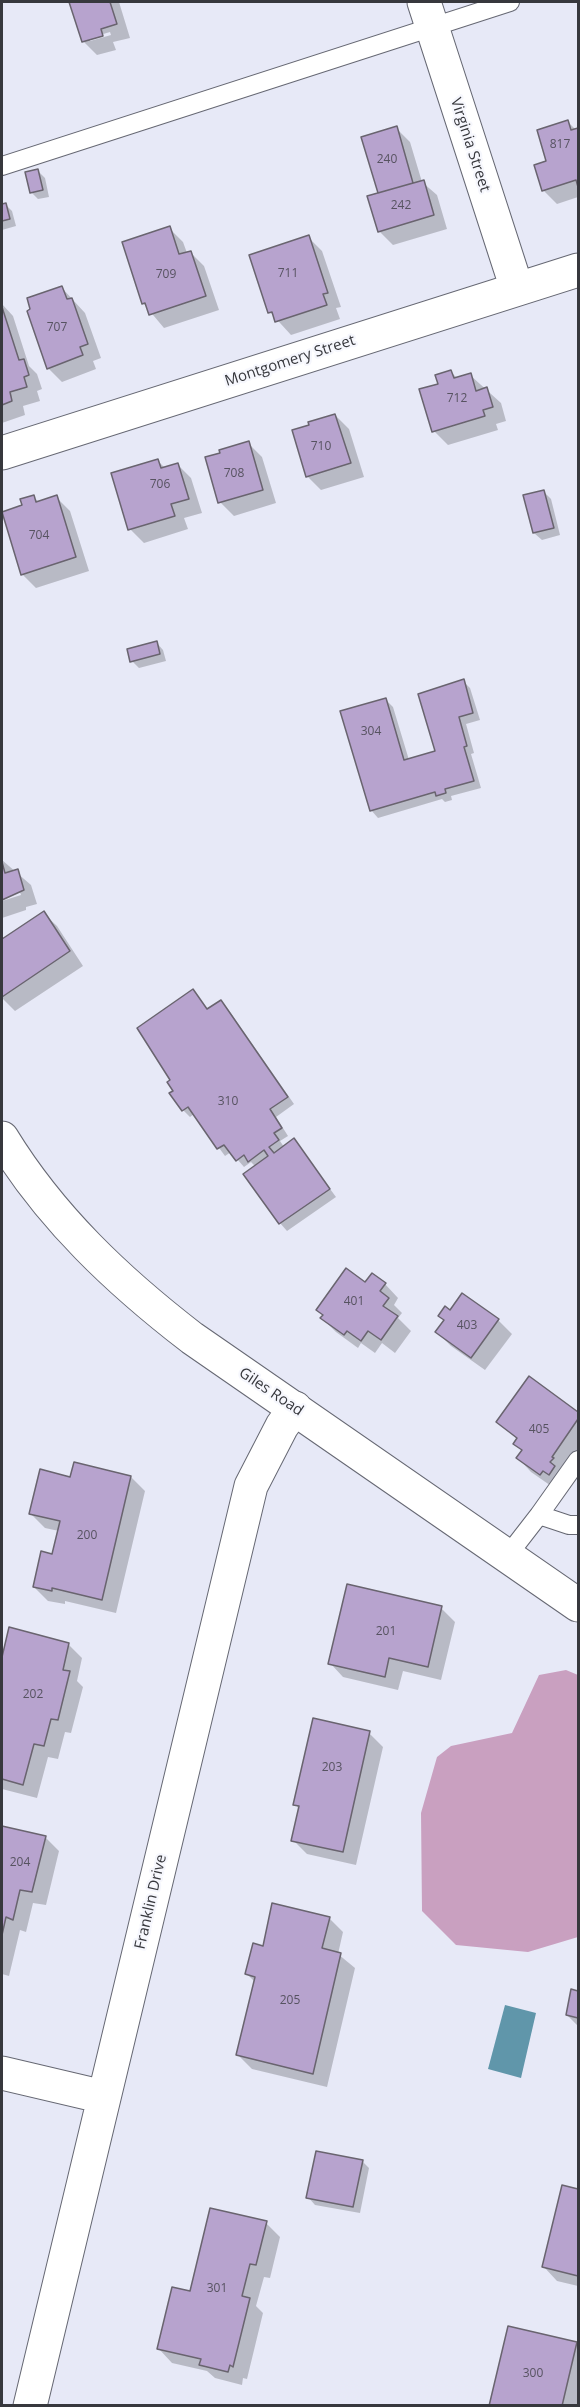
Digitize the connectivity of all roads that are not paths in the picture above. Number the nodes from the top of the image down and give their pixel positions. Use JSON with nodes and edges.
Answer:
{"nodes":[{"id":1,"x":510,"y":2,"type":"edge"},
{"id":2,"x":427,"y":14,"type":"edge"},
{"id":3,"x":2,"y":166,"type":"edge"},
{"id":4,"x":579,"y":270,"type":"edge"},
{"id":5,"x":517,"y":289,"type":"junction"},
{"id":6,"x":2,"y":453,"type":"edge"},
{"id":7,"x":7,"y":1157,"type":"edge"},
{"id":8,"x":295,"y":1408,"type":"junction"},
{"id":9,"x":579,"y":1460,"type":"edge"},
{"id":10,"x":539,"y":1515,"type":"junction"},
{"id":11,"x":579,"y":1525,"type":"edge"},
{"id":12,"x":508,"y":1555,"type":"junction"},
{"id":13,"x":579,"y":1605,"type":"edge"},
{"id":14,"x":2,"y":2073,"type":"edge"},
{"id":15,"x":104,"y":2097,"type":"junction"},
{"id":16,"x":30,"y":2406,"type":"edge"}],
"edges":[{"from":1,"to":2,"type":"lane"},
{"from":2,"to":3,"type":"lane"},
{"from":2,"to":5,"type":"street","name":"Virginia Street"},
{"from":4,"to":5,"type":"street","name":"Montgomery Street"},
{"from":5,"to":6,"type":"street","name":"Montgomery Street"},
{"from":7,"to":8,"type":"street","name":"Giles Road"},
{"from":8,"to":12,"type":"street","name":"Giles Road"},
{"from":8,"to":15,"type":"street","name":"Franklin Drive"},
{"from":9,"to":10,"type":"lane"},
{"from":10,"to":11,"type":"lane"},
{"from":10,"to":12,"type":"lane"},
{"from":12,"to":13,"type":"street","name":"Giles Road"},
{"from":14,"to":15,"type":"street"},
{"from":15,"to":16,"type":"street","name":"Franklin Drive"}]}
